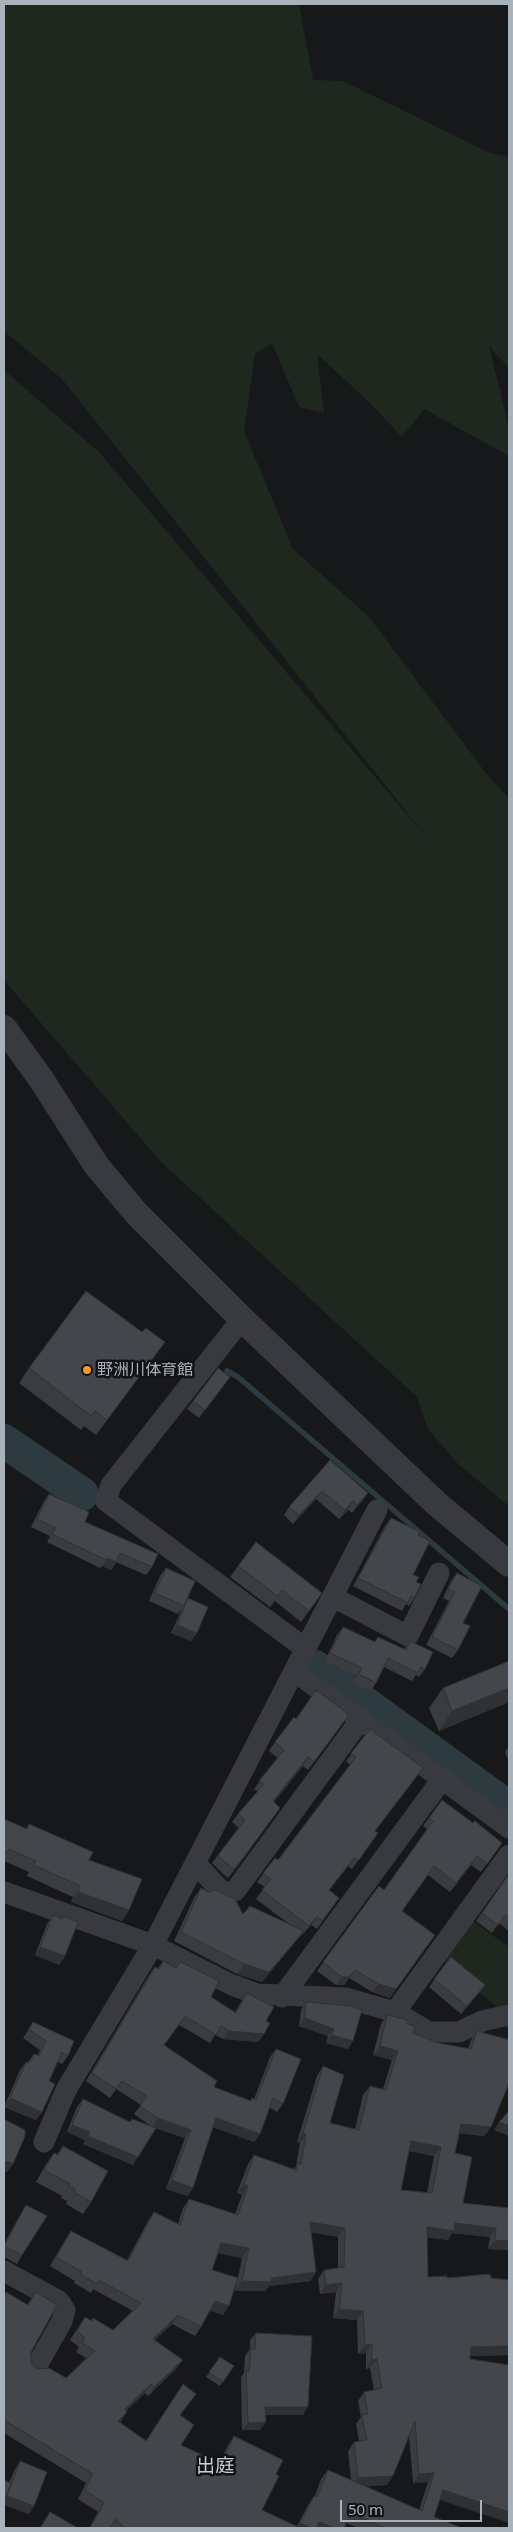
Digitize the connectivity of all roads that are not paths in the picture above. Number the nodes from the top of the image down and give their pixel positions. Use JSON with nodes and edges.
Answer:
{"nodes":[{"id":1,"x":4,"y":1028,"type":"edge"},
{"id":2,"x":242,"y":1318,"type":"junction"},
{"id":3,"x":377,"y":1510,"type":"dead end"},
{"id":4,"x":509,"y":1564,"type":"edge"},
{"id":5,"x":439,"y":1573,"type":"dead end"},
{"id":6,"x":333,"y":1597,"type":"junction"},
{"id":7,"x":306,"y":1649,"type":"junction"},
{"id":8,"x":294,"y":1671,"type":"junction"},
{"id":9,"x":361,"y":1718,"type":"junction"},
{"id":10,"x":443,"y":1778,"type":"junction"},
{"id":11,"x":509,"y":1828,"type":"edge"},
{"id":12,"x":509,"y":1855,"type":"edge"},
{"id":13,"x":196,"y":1864,"type":"junction"},
{"id":14,"x":4,"y":1892,"type":"edge"},
{"id":15,"x":153,"y":1945,"type":"junction"},
{"id":16,"x":282,"y":1997,"type":"junction"},
{"id":17,"x":395,"y":2012,"type":"junction"},
{"id":18,"x":509,"y":2014,"type":"edge"},
{"id":19,"x":44,"y":2142,"type":"dead end"},
{"id":20,"x":4,"y":2271,"type":"edge"},
{"id":21,"x":36,"y":2367,"type":"edge"}],
"edges":[{"from":1,"to":2,"type":"street"},
{"from":2,"to":4,"type":"street"},
{"from":2,"to":7,"type":"street"},
{"from":3,"to":6,"type":"street"},
{"from":5,"to":6,"type":"street"},
{"from":6,"to":7,"type":"street"},
{"from":7,"to":8,"type":"street"},
{"from":8,"to":9,"type":"street"},
{"from":8,"to":13,"type":"street"},
{"from":9,"to":10,"type":"street"},
{"from":9,"to":13,"type":"street"},
{"from":10,"to":11,"type":"street"},
{"from":10,"to":16,"type":"street"},
{"from":12,"to":17,"type":"street"},
{"from":13,"to":15,"type":"street"},
{"from":14,"to":15,"type":"street"},
{"from":15,"to":16,"type":"street"},
{"from":15,"to":19,"type":"street"},
{"from":16,"to":17,"type":"street"},
{"from":17,"to":18,"type":"street"},
{"from":20,"to":21,"type":"street"}]}
